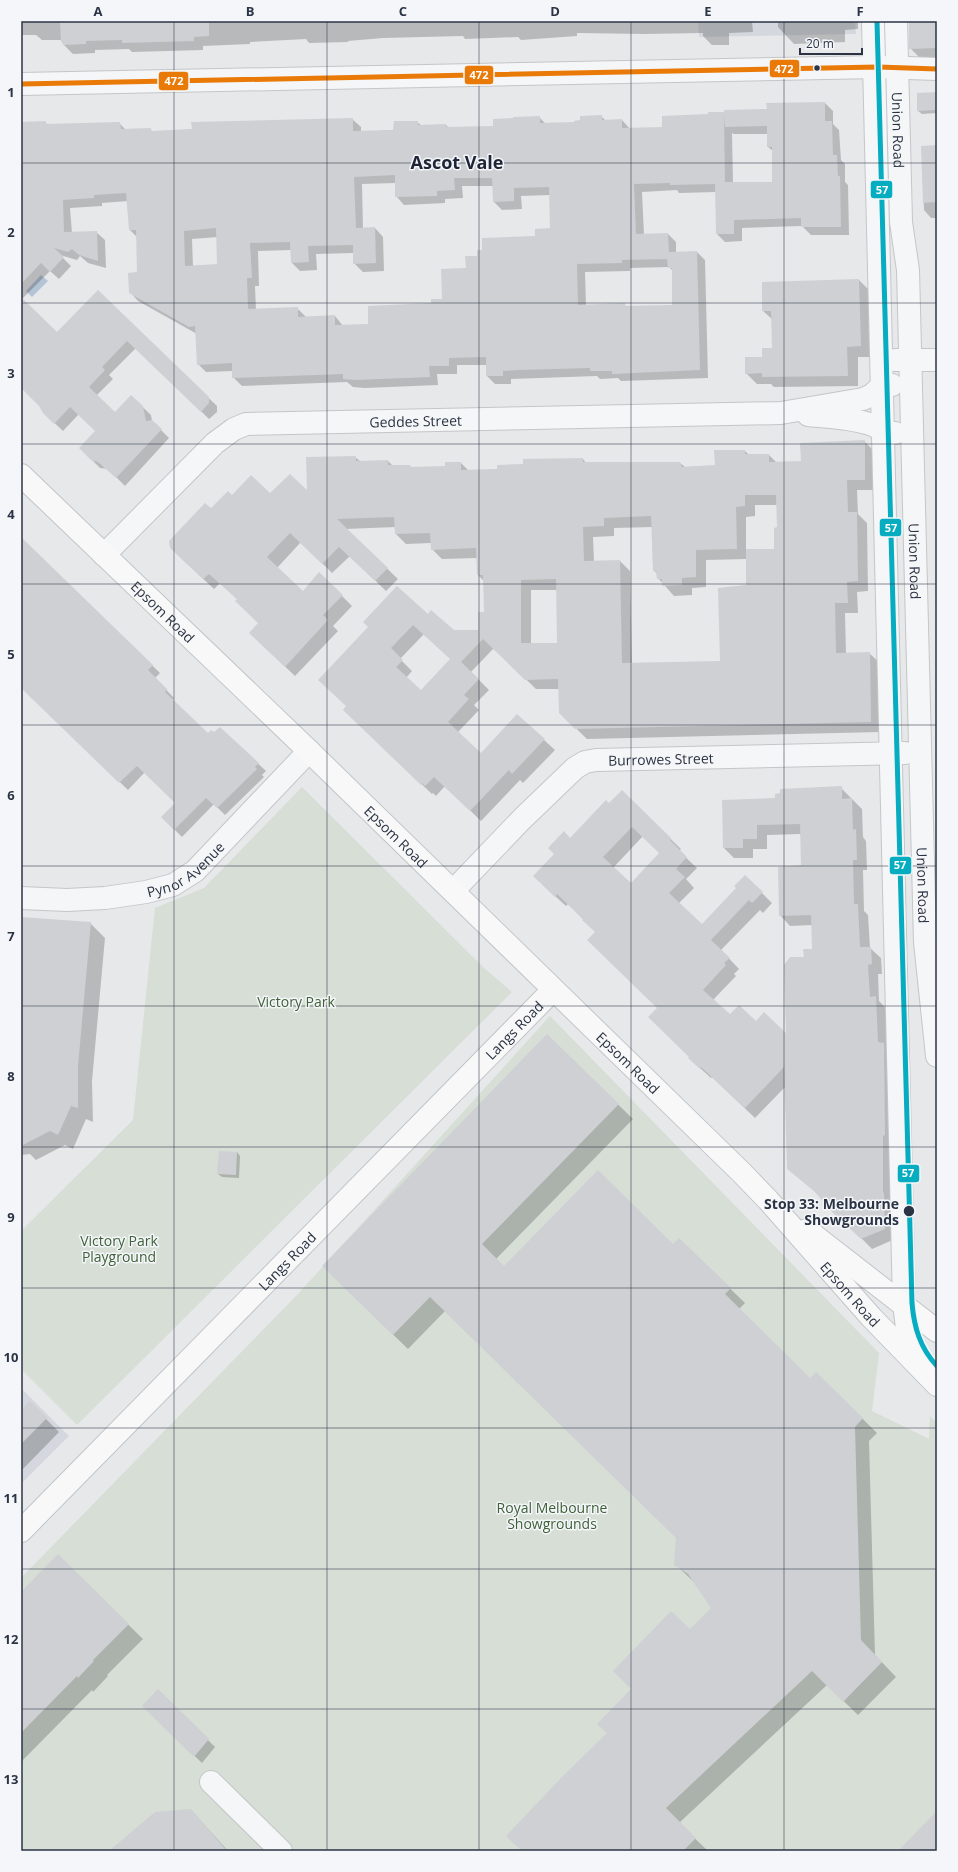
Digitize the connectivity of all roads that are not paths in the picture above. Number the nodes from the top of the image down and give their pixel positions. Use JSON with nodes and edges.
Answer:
{"nodes":[{"id":1,"x":873,"y":21,"type":"edge"},
{"id":2,"x":896,"y":21,"type":"edge"},
{"id":3,"x":874,"y":68,"type":"junction"},
{"id":4,"x":897,"y":68,"type":"junction"},
{"id":5,"x":937,"y":69,"type":"edge"},
{"id":6,"x":21,"y":84,"type":"edge"},
{"id":7,"x":882,"y":360,"type":"junction"},
{"id":8,"x":910,"y":360,"type":"junction"},
{"id":9,"x":937,"y":360,"type":"edge"},
{"id":10,"x":883,"y":385,"type":"junction"},
{"id":11,"x":911,"y":385,"type":"junction"},
{"id":12,"x":781,"y":412,"type":"junction"},
{"id":13,"x":884,"y":433,"type":"junction"},
{"id":14,"x":913,"y":433,"type":"junction"},
{"id":15,"x":21,"y":475,"type":"edge"},
{"id":16,"x":104,"y":555,"type":"junction"},
{"id":17,"x":309,"y":751,"type":"junction"},
{"id":18,"x":921,"y":753,"type":"junction"},
{"id":19,"x":891,"y":754,"type":"junction"},
{"id":20,"x":453,"y":891,"type":"junction"},
{"id":21,"x":21,"y":898,"type":"edge"},
{"id":22,"x":896,"y":942,"type":"junction"},
{"id":23,"x":925,"y":942,"type":"junction"},
{"id":24,"x":553,"y":990,"type":"junction"},
{"id":25,"x":937,"y":1056,"type":"edge"},
{"id":26,"x":768,"y":1200,"type":"junction"},
{"id":27,"x":904,"y":1304,"type":"junction"},
{"id":28,"x":937,"y":1331,"type":"edge"},
{"id":29,"x":933,"y":1381,"type":"edge"},
{"id":30,"x":21,"y":1531,"type":"edge"},
{"id":31,"x":211,"y":1782,"type":"dead end"},
{"id":32,"x":281,"y":1851,"type":"edge"}],
"edges":[{"from":1,"to":3,"type":"street","name":"Union Road"},
{"from":2,"to":4,"type":"street","name":"Union Road"},
{"from":3,"to":4,"type":"street"},
{"from":3,"to":6,"type":"street"},
{"from":3,"to":7,"type":"street","name":"Union Road"},
{"from":4,"to":5,"type":"street"},
{"from":4,"to":8,"type":"street","name":"Union Road"},
{"from":7,"to":8,"type":"street"},
{"from":7,"to":10,"type":"street","name":"Union Road"},
{"from":8,"to":9,"type":"street"},
{"from":8,"to":11,"type":"street","name":"Union Road"},
{"from":10,"to":11,"type":"street"},
{"from":10,"to":12,"type":"street","name":"Geddes Street"},
{"from":10,"to":13,"type":"street","name":"Union Road"},
{"from":11,"to":14,"type":"street","name":"Union Road"},
{"from":12,"to":13,"type":"street","name":"Geddes Street"},
{"from":12,"to":16,"type":"street","name":"Geddes Street"},
{"from":13,"to":14,"type":"street"},
{"from":13,"to":19,"type":"street","name":"Union Road"},
{"from":14,"to":18,"type":"street","name":"Union Road"},
{"from":15,"to":16,"type":"main road","name":"Epsom Road"},
{"from":16,"to":17,"type":"main road","name":"Epsom Road"},
{"from":17,"to":20,"type":"main road","name":"Epsom Road"},
{"from":17,"to":21,"type":"street","name":"Pynor Avenue"},
{"from":18,"to":19,"type":"street","name":"Burrowes Street"},
{"from":18,"to":23,"type":"street","name":"Union Road"},
{"from":19,"to":20,"type":"street","name":"Burrowes Street"},
{"from":19,"to":22,"type":"street","name":"Union Road"},
{"from":20,"to":24,"type":"main road","name":"Epsom Road"},
{"from":22,"to":23,"type":"street"},
{"from":22,"to":27,"type":"street","name":"Union Road"},
{"from":23,"to":25,"type":"street","name":"Union Road"},
{"from":24,"to":26,"type":"main road","name":"Epsom Road"},
{"from":24,"to":30,"type":"main road","name":"Langs Road"},
{"from":26,"to":27,"type":"main road","name":"Epsom Road"},
{"from":26,"to":29,"type":"main road","name":"Epsom Road"},
{"from":27,"to":28,"type":"main road","name":"Epsom Road"},
{"from":27,"to":29,"type":"main road"},
{"from":31,"to":32,"type":"street"}]}
